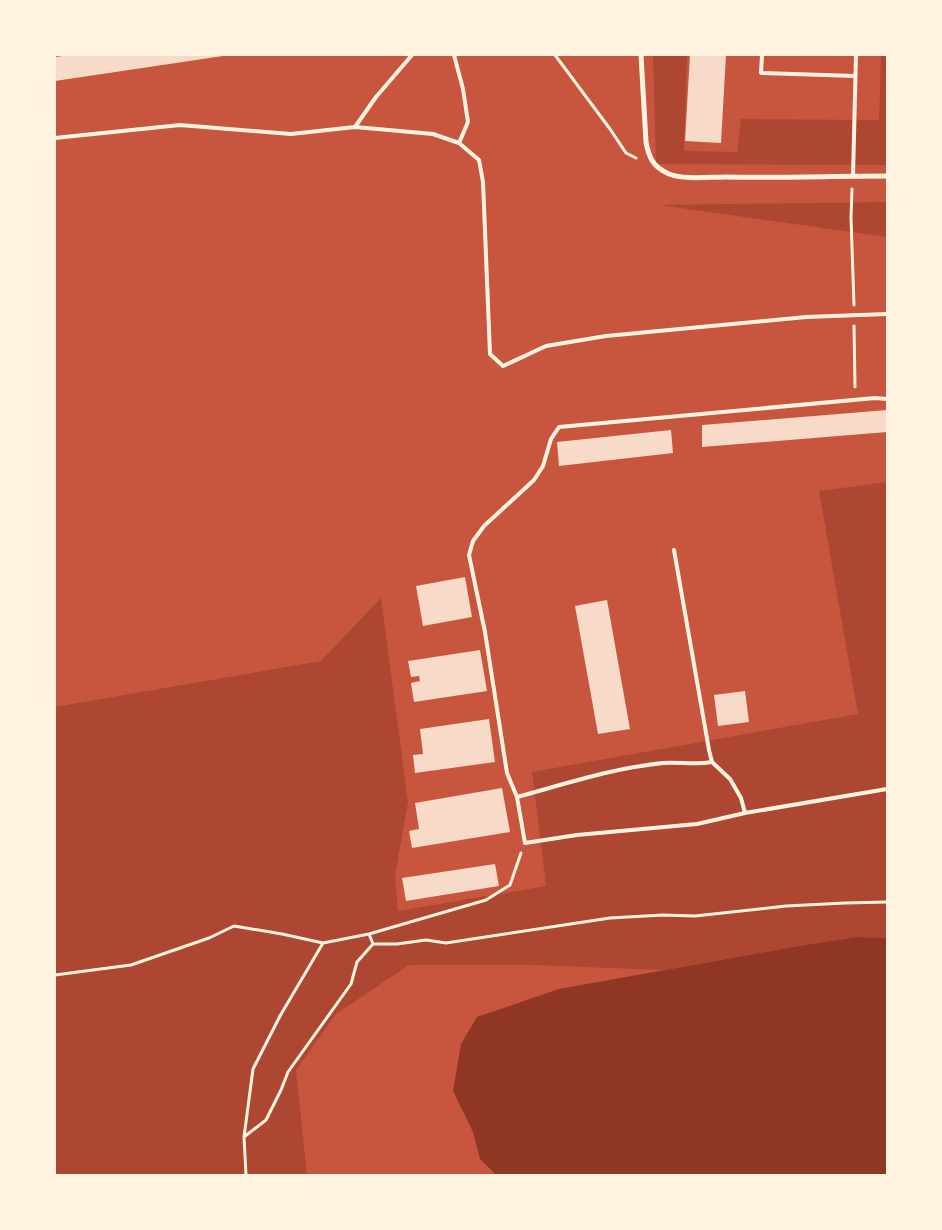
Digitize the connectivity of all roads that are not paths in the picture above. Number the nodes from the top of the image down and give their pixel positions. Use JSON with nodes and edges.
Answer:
{"nodes":[{"id":1,"x":412,"y":55,"type":"edge"},
{"id":2,"x":454,"y":55,"type":"edge"},
{"id":3,"x":641,"y":55,"type":"edge"},
{"id":4,"x":762,"y":55,"type":"edge"},
{"id":5,"x":856,"y":55,"type":"edge"},
{"id":6,"x":855,"y":76,"type":"junction"},
{"id":7,"x":355,"y":127,"type":"junction"},
{"id":8,"x":55,"y":138,"type":"edge"},
{"id":9,"x":459,"y":143,"type":"junction"},
{"id":10,"x":853,"y":176,"type":"junction"},
{"id":11,"x":887,"y":176,"type":"edge"},
{"id":12,"x":887,"y":314,"type":"edge"},
{"id":13,"x":887,"y":399,"type":"edge"},
{"id":14,"x":674,"y":550,"type":"dead end"},
{"id":15,"x":712,"y":762,"type":"junction"},
{"id":16,"x":887,"y":789,"type":"edge"},
{"id":17,"x":517,"y":797,"type":"junction"},
{"id":18,"x":745,"y":813,"type":"junction"}],
"edges":[{"from":1,"to":7,"type":"lane"},
{"from":2,"to":9,"type":"lane"},
{"from":3,"to":10,"type":"street"},
{"from":4,"to":6,"type":"lane"},
{"from":5,"to":6,"type":"lane"},
{"from":6,"to":10,"type":"lane"},
{"from":7,"to":8,"type":"lane"},
{"from":7,"to":9,"type":"lane"},
{"from":9,"to":12,"type":"lane"},
{"from":10,"to":11,"type":"street"},
{"from":13,"to":17,"type":"lane"},
{"from":14,"to":15,"type":"lane"},
{"from":15,"to":17,"type":"lane"},
{"from":15,"to":18,"type":"lane"},
{"from":16,"to":18,"type":"lane"},
{"from":17,"to":18,"type":"lane"}]}
